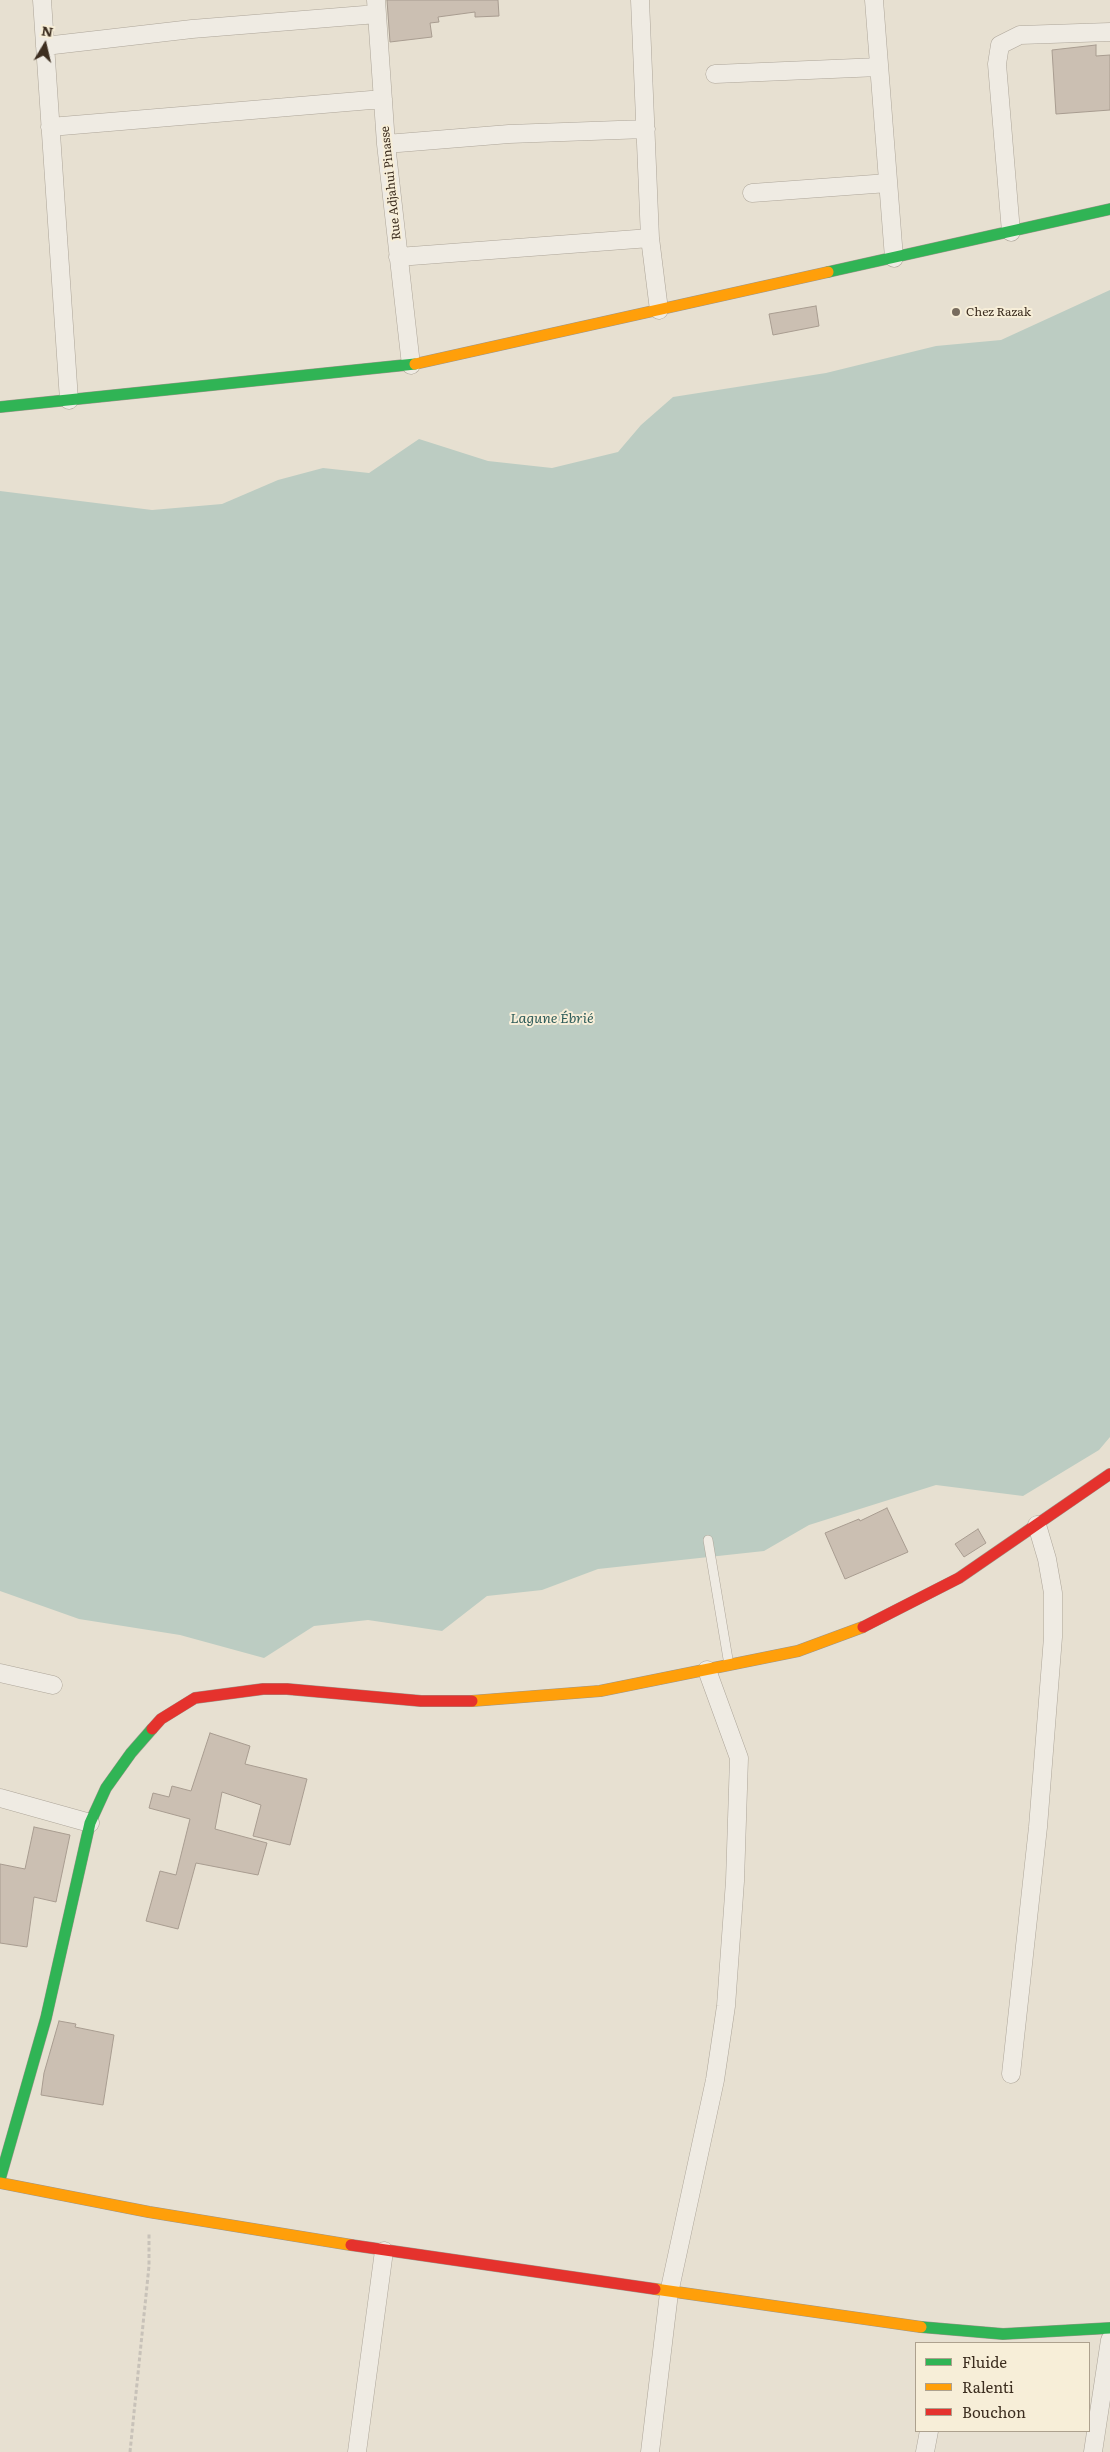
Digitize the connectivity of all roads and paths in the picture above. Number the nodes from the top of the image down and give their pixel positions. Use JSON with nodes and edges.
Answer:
{"nodes":[{"id":1,"x":42,"y":0,"type":"edge"},
{"id":2,"x":640,"y":0,"type":"edge"},
{"id":3,"x":874,"y":0,"type":"edge"},
{"id":4,"x":377,"y":7,"type":"edge"},
{"id":5,"x":1110,"y":32,"type":"edge"},
{"id":6,"x":45,"y":46,"type":"junction"},
{"id":7,"x":879,"y":68,"type":"junction"},
{"id":8,"x":714,"y":74,"type":"dead end"},
{"id":9,"x":383,"y":99,"type":"junction"},
{"id":10,"x":50,"y":127,"type":"junction"},
{"id":11,"x":646,"y":129,"type":"junction"},
{"id":12,"x":386,"y":144,"type":"junction"},
{"id":13,"x":888,"y":183,"type":"junction"},
{"id":14,"x":752,"y":193,"type":"dead end"},
{"id":15,"x":1110,"y":209,"type":"edge"},
{"id":16,"x":1011,"y":232,"type":"junction"},
{"id":17,"x":650,"y":238,"type":"junction"},
{"id":18,"x":398,"y":257,"type":"junction"},
{"id":19,"x":894,"y":258,"type":"junction"},
{"id":20,"x":659,"y":310,"type":"junction"},
{"id":21,"x":410,"y":365,"type":"junction"},
{"id":22,"x":69,"y":400,"type":"junction"},
{"id":23,"x":0,"y":407,"type":"edge"},
{"id":24,"x":1110,"y":1474,"type":"edge"},
{"id":25,"x":1037,"y":1525,"type":"junction"},
{"id":26,"x":708,"y":1540,"type":"dead end"},
{"id":27,"x":730,"y":1665,"type":"junction"},
{"id":28,"x":707,"y":1670,"type":"junction"},
{"id":29,"x":0,"y":1673,"type":"edge"},
{"id":30,"x":53,"y":1685,"type":"dead end"},
{"id":31,"x":0,"y":1798,"type":"edge"},
{"id":32,"x":90,"y":1823,"type":"junction"},
{"id":33,"x":1010,"y":2074,"type":"dead end"},
{"id":34,"x":0,"y":2178,"type":"edge"},
{"id":35,"x":0,"y":2184,"type":"edge"},
{"id":36,"x":149,"y":2212,"type":"junction"},
{"id":37,"x":384,"y":2251,"type":"junction"},
{"id":38,"x":669,"y":2293,"type":"junction"},
{"id":39,"x":1110,"y":2328,"type":"edge"},
{"id":40,"x":947,"y":2336,"type":"edge"},
{"id":41,"x":1110,"y":2340,"type":"edge"},
{"id":42,"x":929,"y":2432,"type":"edge"},
{"id":43,"x":130,"y":2452,"type":"edge"},
{"id":44,"x":357,"y":2452,"type":"edge"},
{"id":45,"x":650,"y":2452,"type":"edge"},
{"id":46,"x":925,"y":2452,"type":"edge"},
{"id":47,"x":1093,"y":2452,"type":"edge"}],
"edges":[{"from":1,"to":6,"type":"street"},
{"from":2,"to":11,"type":"street"},
{"from":3,"to":7,"type":"street"},
{"from":4,"to":6,"type":"street"},
{"from":4,"to":9,"type":"street","name":"Rue Adjahui Pinasse"},
{"from":5,"to":16,"type":"street"},
{"from":6,"to":10,"type":"street"},
{"from":7,"to":8,"type":"street"},
{"from":7,"to":13,"type":"street"},
{"from":9,"to":10,"type":"street"},
{"from":9,"to":12,"type":"street","name":"Rue Adjahui Pinasse"},
{"from":10,"to":22,"type":"street"},
{"from":11,"to":12,"type":"street"},
{"from":11,"to":17,"type":"street"},
{"from":12,"to":18,"type":"street","name":"Rue Adjahui Pinasse"},
{"from":13,"to":14,"type":"street"},
{"from":13,"to":19,"type":"street"},
{"from":15,"to":16,"type":"street"},
{"from":16,"to":19,"type":"street"},
{"from":17,"to":18,"type":"street"},
{"from":17,"to":20,"type":"street"},
{"from":18,"to":21,"type":"street","name":"Rue Adjahui Pinasse"},
{"from":19,"to":20,"type":"street"},
{"from":20,"to":21,"type":"street"},
{"from":21,"to":22,"type":"street"},
{"from":22,"to":23,"type":"street"},
{"from":24,"to":25,"type":"street"},
{"from":25,"to":27,"type":"street"},
{"from":25,"to":33,"type":"street"},
{"from":26,"to":27,"type":"lane"},
{"from":27,"to":28,"type":"street"},
{"from":28,"to":32,"type":"street"},
{"from":28,"to":38,"type":"street"},
{"from":29,"to":30,"type":"street"},
{"from":31,"to":32,"type":"street"},
{"from":32,"to":34,"type":"street"},
{"from":35,"to":36,"type":"street"},
{"from":36,"to":37,"type":"street"},
{"from":36,"to":43,"type":"path"},
{"from":37,"to":38,"type":"street"},
{"from":37,"to":44,"type":"street"},
{"from":38,"to":40,"type":"street"},
{"from":38,"to":45,"type":"street"},
{"from":39,"to":40,"type":"street"},
{"from":41,"to":47,"type":"street"},
{"from":42,"to":46,"type":"street"}]}
